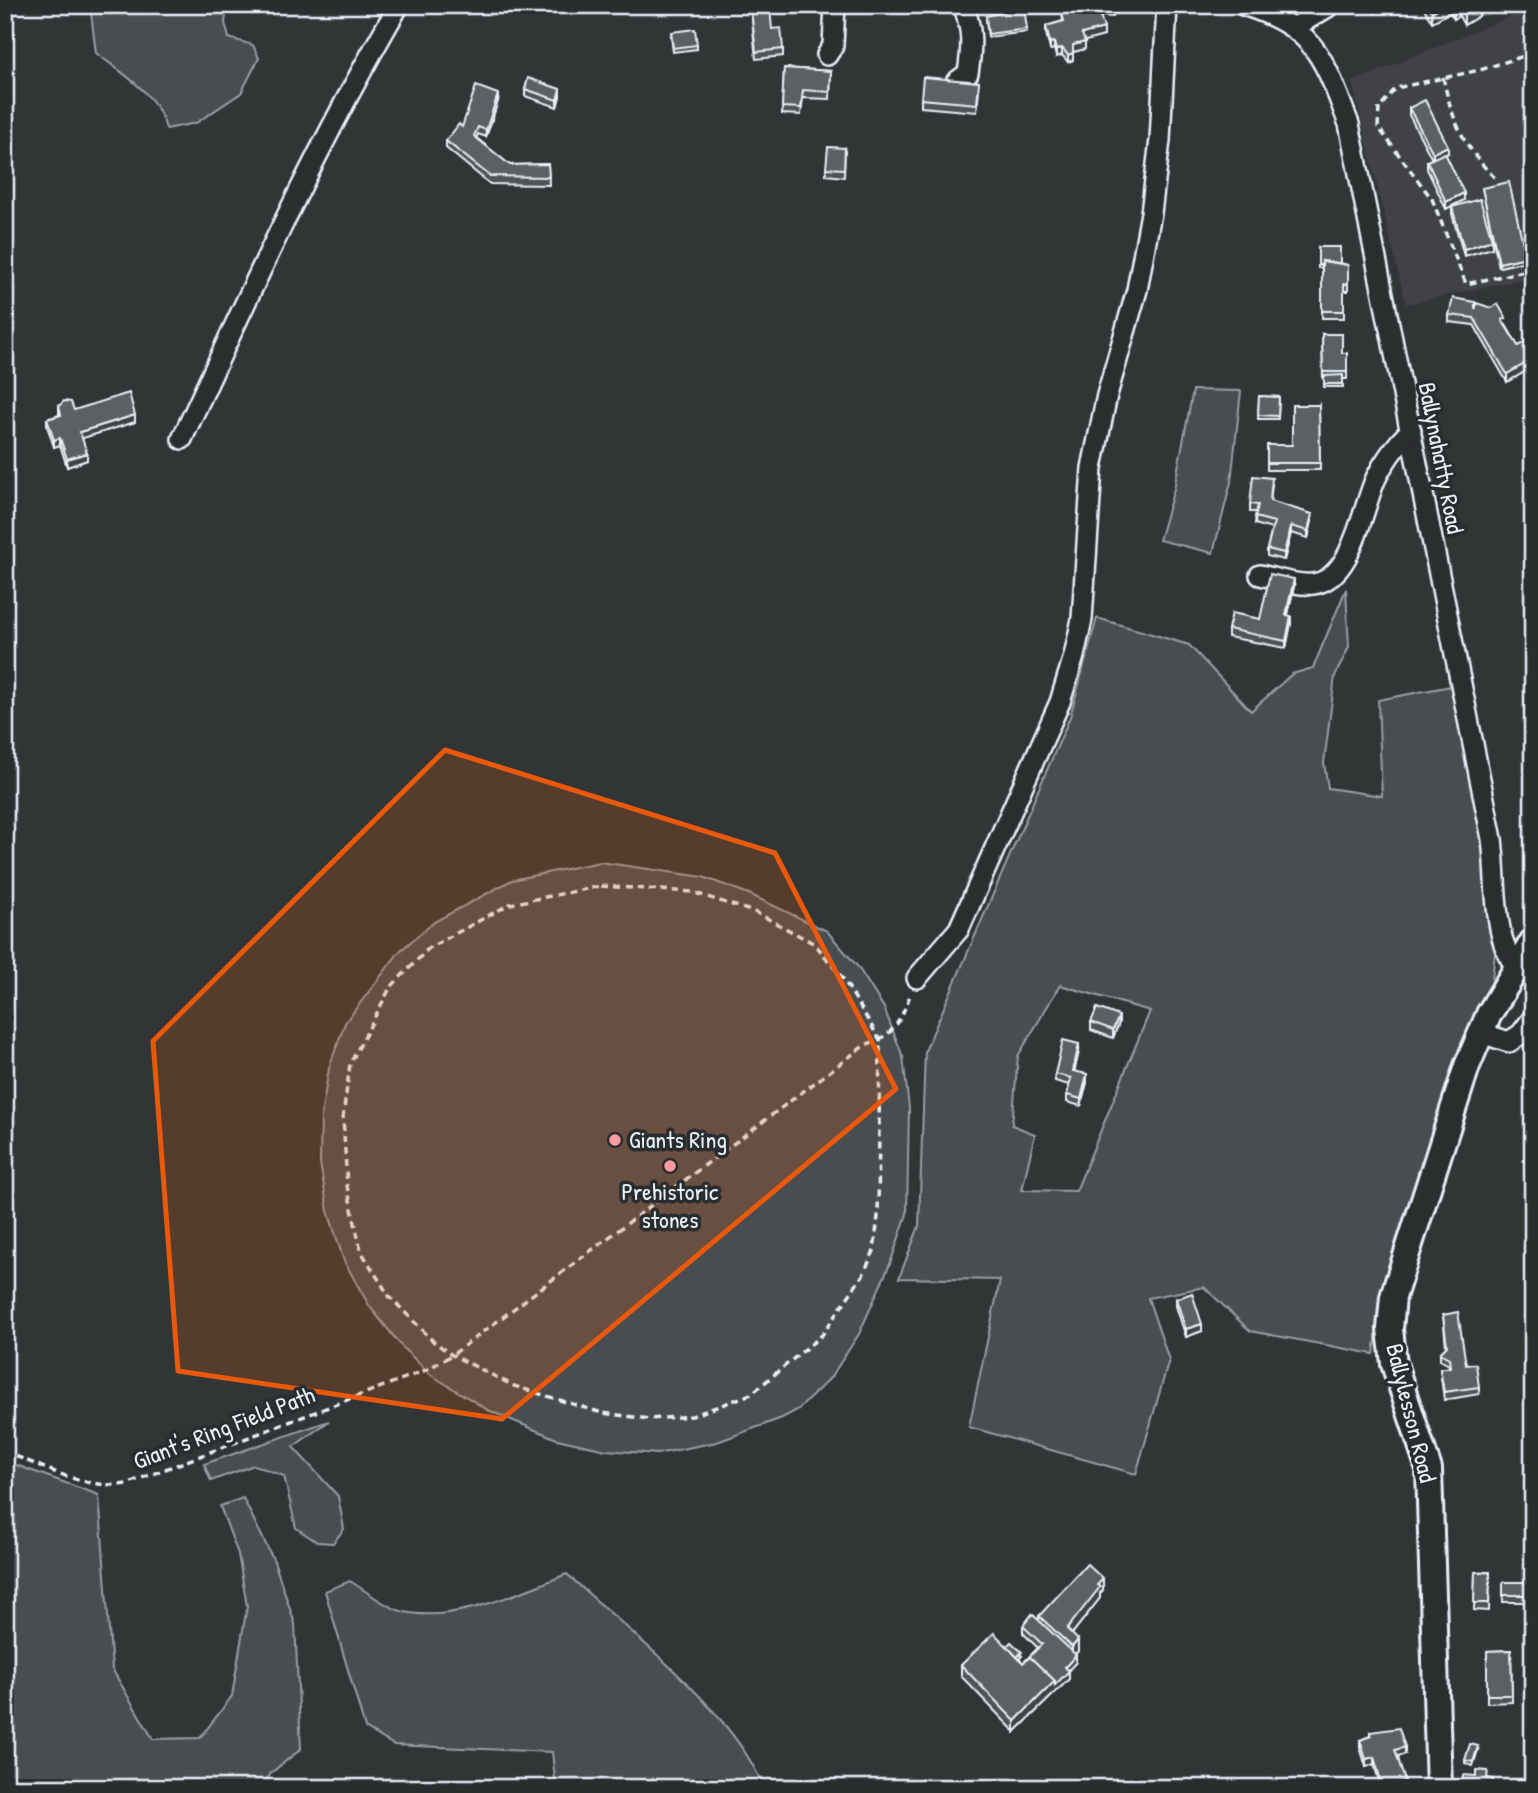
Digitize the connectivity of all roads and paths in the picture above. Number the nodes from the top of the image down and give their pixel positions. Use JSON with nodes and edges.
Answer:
{"nodes":[{"id":1,"x":399,"y":5,"type":"edge"},
{"id":2,"x":835,"y":5,"type":"edge"},
{"id":3,"x":963,"y":5,"type":"edge"},
{"id":4,"x":1167,"y":5,"type":"edge"},
{"id":5,"x":1243,"y":5,"type":"edge"},
{"id":6,"x":1331,"y":5,"type":"edge"},
{"id":7,"x":1296,"y":27,"type":"junction"},
{"id":8,"x":1533,"y":53,"type":"edge"},
{"id":9,"x":827,"y":55,"type":"dead end"},
{"id":10,"x":1443,"y":77,"type":"junction"},
{"id":11,"x":956,"y":82,"type":"edge"},
{"id":12,"x":1495,"y":178,"type":"dead end"},
{"id":13,"x":1533,"y":269,"type":"edge"},
{"id":14,"x":1411,"y":430,"type":"junction"},
{"id":15,"x":182,"y":439,"type":"dead end"},
{"id":16,"x":1260,"y":575,"type":"dead end"},
{"id":17,"x":1533,"y":941,"type":"edge"},
{"id":18,"x":1516,"y":966,"type":"junction"},
{"id":19,"x":916,"y":978,"type":"joint"},
{"id":20,"x":1533,"y":1018,"type":"edge"},
{"id":21,"x":1481,"y":1032,"type":"junction"},
{"id":22,"x":880,"y":1040,"type":"junction"},
{"id":23,"x":452,"y":1355,"type":"junction"},
{"id":24,"x":5,"y":1452,"type":"edge"},
{"id":25,"x":1438,"y":1788,"type":"edge"}],
"edges":[{"from":1,"to":15,"type":"street"},
{"from":2,"to":9,"type":"street"},
{"from":3,"to":11,"type":"street"},
{"from":4,"to":19,"type":"street"},
{"from":5,"to":7,"type":"street"},
{"from":6,"to":7,"type":"street"},
{"from":7,"to":14,"type":"street","name":"Ballynahatty Road"},
{"from":8,"to":10,"type":"path"},
{"from":10,"to":12,"type":"path"},
{"from":10,"to":13,"type":"path"},
{"from":14,"to":16,"type":"street"},
{"from":14,"to":18,"type":"street","name":"Ballynahatty Road"},
{"from":17,"to":18,"type":"main road","name":"Ballylesson Road"},
{"from":18,"to":21,"type":"main road","name":"Ballylesson Road"},
{"from":19,"to":22,"type":"path"},
{"from":20,"to":21,"type":"street"},
{"from":21,"to":25,"type":"main road","name":"Ballylesson Road"},
{"from":22,"to":23,"type":"path","name":"Giant's Ring Field Path"},
{"from":22,"to":23,"type":"path"},
{"from":22,"to":23,"type":"path"},
{"from":23,"to":24,"type":"path","name":"Giant's Ring Field Path"}]}
